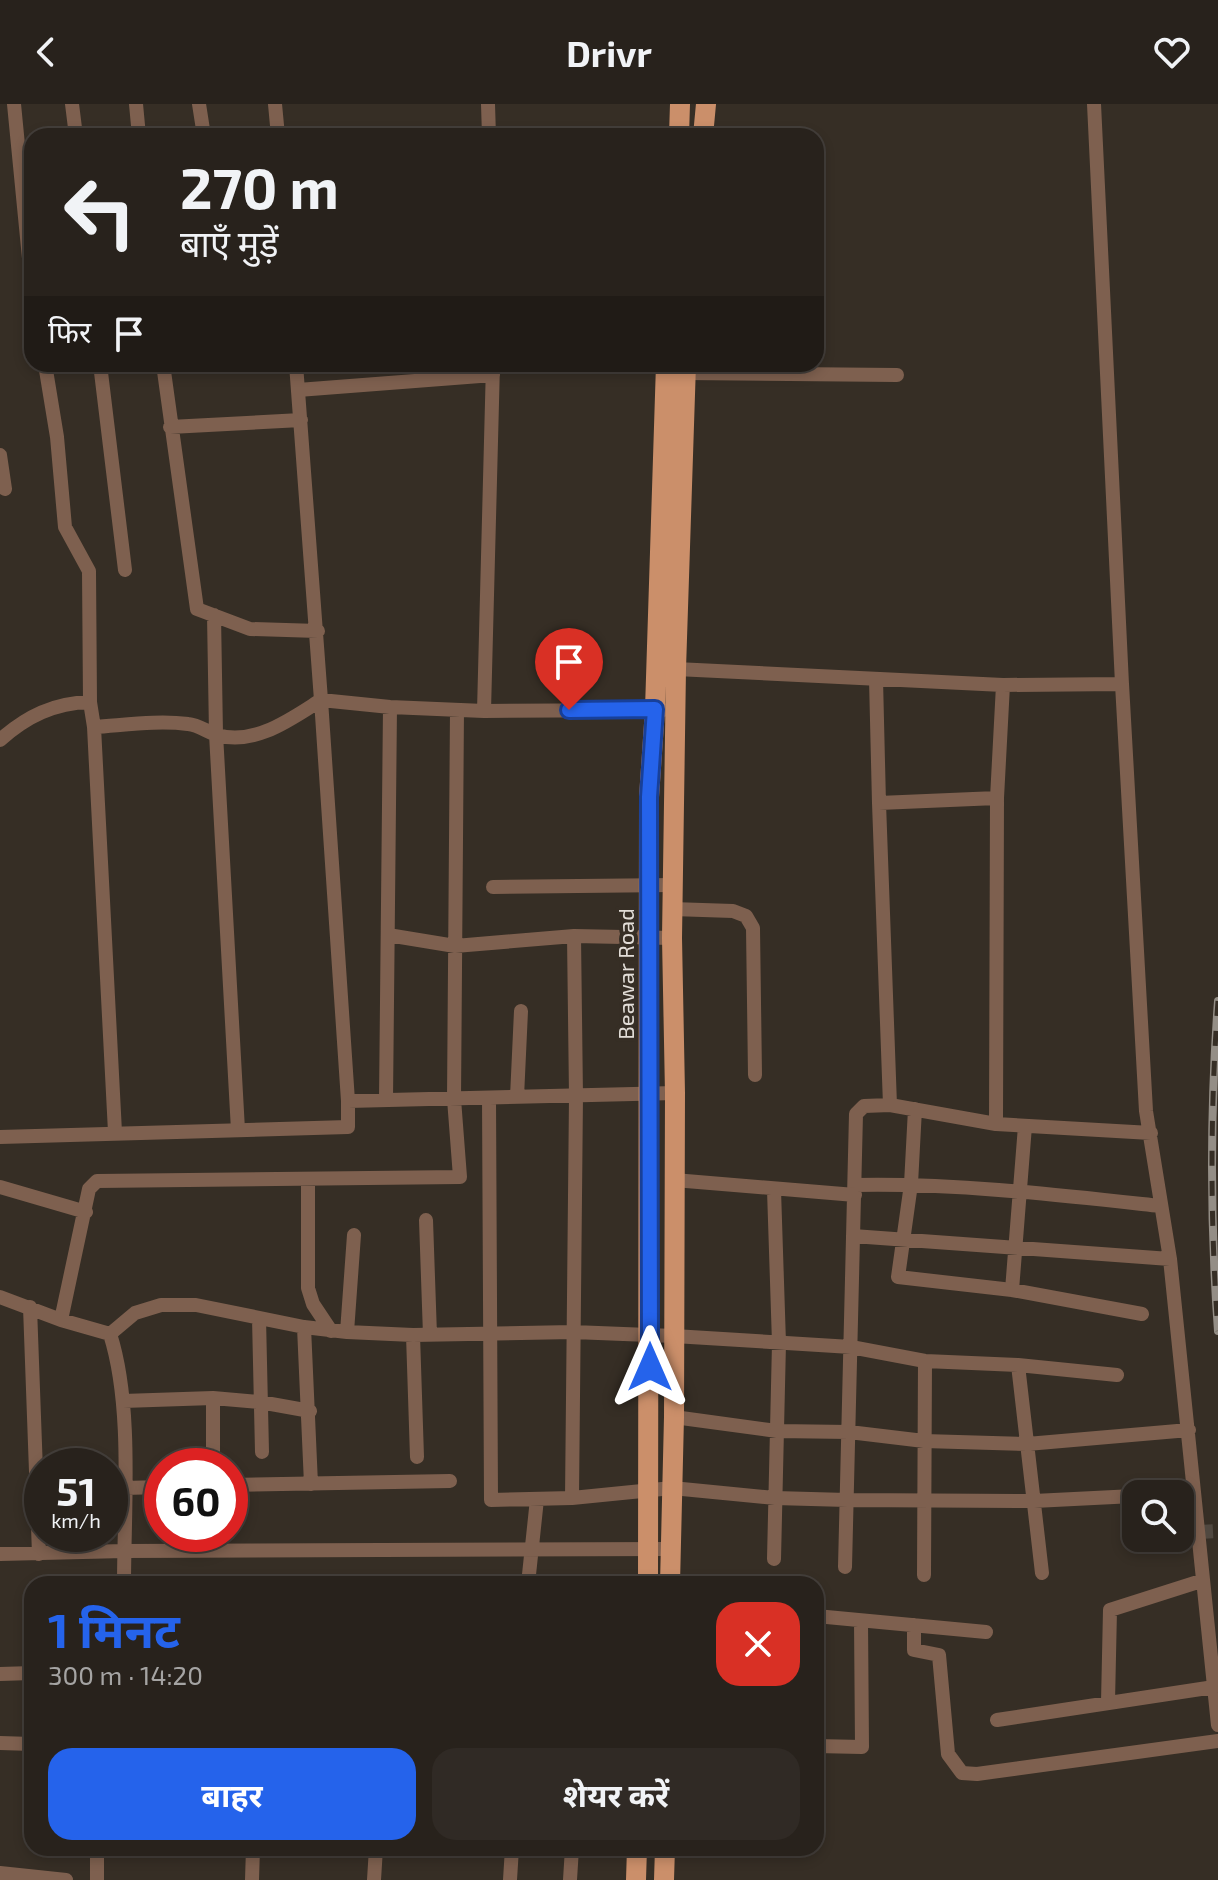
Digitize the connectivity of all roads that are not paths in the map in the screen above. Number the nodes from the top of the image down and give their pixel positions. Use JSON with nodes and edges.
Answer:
{"nodes":[{"id":1,"x":14,"y":104,"type":"edge"},
{"id":2,"x":72,"y":104,"type":"edge"},
{"id":3,"x":136,"y":104,"type":"edge"},
{"id":4,"x":199,"y":104,"type":"edge"},
{"id":5,"x":275,"y":104,"type":"edge"},
{"id":6,"x":488,"y":104,"type":"edge"},
{"id":7,"x":680,"y":104,"type":"edge"},
{"id":8,"x":706,"y":104,"type":"edge"},
{"id":9,"x":1094,"y":104,"type":"edge"},
{"id":10,"x":75,"y":128,"type":"edge"},
{"id":11,"x":138,"y":128,"type":"edge"},
{"id":12,"x":203,"y":128,"type":"edge"},
{"id":13,"x":277,"y":128,"type":"edge"},
{"id":14,"x":489,"y":128,"type":"edge"},
{"id":15,"x":679,"y":128,"type":"edge"},
{"id":16,"x":704,"y":128,"type":"edge"},
{"id":17,"x":24,"y":205,"type":"edge"},
{"id":18,"x":46,"y":372,"type":"edge"},
{"id":19,"x":101,"y":372,"type":"edge"},
{"id":20,"x":164,"y":372,"type":"edge"},
{"id":21,"x":297,"y":372,"type":"edge"},
{"id":22,"x":474,"y":372,"type":"edge"},
{"id":23,"x":493,"y":372,"type":"edge"},
{"id":24,"x":666,"y":372,"type":"edge"},
{"id":25,"x":686,"y":372,"type":"edge"},
{"id":26,"x":792,"y":372,"type":"edge"},
{"id":27,"x":897,"y":375,"type":"dead end"},
{"id":28,"x":298,"y":390,"type":"junction"},
{"id":29,"x":301,"y":420,"type":"junction"},
{"id":30,"x":170,"y":427,"type":"junction"},
{"id":31,"x":0,"y":455,"type":"edge"},
{"id":32,"x":5,"y":489,"type":"dead end"},
{"id":33,"x":125,"y":570,"type":"dead end"},
{"id":34,"x":214,"y":615,"type":"junction"},
{"id":35,"x":318,"y":631,"type":"junction"},
{"id":36,"x":676,"y":669,"type":"junction"},
{"id":37,"x":876,"y":679,"type":"junction"},
{"id":38,"x":1122,"y":684,"type":"junction"},
{"id":39,"x":1003,"y":685,"type":"junction"},
{"id":40,"x":321,"y":700,"type":"junction"},
{"id":41,"x":90,"y":702,"type":"junction"},
{"id":42,"x":390,"y":707,"type":"junction"},
{"id":43,"x":457,"y":710,"type":"junction"},
{"id":44,"x":665,"y":710,"type":"junction"},
{"id":45,"x":484,"y":711,"type":"junction"},
{"id":46,"x":94,"y":727,"type":"junction"},
{"id":47,"x":216,"y":734,"type":"junction"},
{"id":48,"x":0,"y":740,"type":"edge"},
{"id":49,"x":997,"y":798,"type":"junction"},
{"id":50,"x":879,"y":803,"type":"junction"},
{"id":51,"x":673,"y":885,"type":"junction"},
{"id":52,"x":649,"y":886,"type":"junction"},
{"id":53,"x":493,"y":887,"type":"dead end"},
{"id":54,"x":672,"y":909,"type":"junction"},
{"id":55,"x":388,"y":935,"type":"junction"},
{"id":56,"x":574,"y":936,"type":"junction"},
{"id":57,"x":649,"y":937,"type":"junction"},
{"id":58,"x":672,"y":938,"type":"junction"},
{"id":59,"x":455,"y":946,"type":"junction"},
{"id":60,"x":521,"y":1011,"type":"dead end"},
{"id":61,"x":755,"y":1075,"type":"dead end"},
{"id":62,"x":675,"y":1093,"type":"junction"},
{"id":63,"x":648,"y":1094,"type":"junction"},
{"id":64,"x":576,"y":1096,"type":"junction"},
{"id":65,"x":517,"y":1097,"type":"junction"},
{"id":66,"x":489,"y":1098,"type":"junction"},
{"id":67,"x":454,"y":1099,"type":"junction"},
{"id":68,"x":386,"y":1100,"type":"junction"},
{"id":69,"x":348,"y":1101,"type":"junction"},
{"id":70,"x":890,"y":1105,"type":"junction"},
{"id":71,"x":915,"y":1109,"type":"junction"},
{"id":72,"x":996,"y":1124,"type":"junction"},
{"id":73,"x":1025,"y":1126,"type":"junction"},
{"id":74,"x":238,"y":1130,"type":"junction"},
{"id":75,"x":115,"y":1132,"type":"junction"},
{"id":76,"x":1151,"y":1133,"type":"junction"},
{"id":77,"x":0,"y":1137,"type":"edge"},
{"id":78,"x":308,"y":1180,"type":"junction"},
{"id":79,"x":674,"y":1180,"type":"junction"},
{"id":80,"x":911,"y":1184,"type":"junction"},
{"id":81,"x":0,"y":1187,"type":"edge"},
{"id":82,"x":774,"y":1190,"type":"junction"},
{"id":83,"x":855,"y":1190,"type":"junction"},
{"id":84,"x":1020,"y":1191,"type":"junction"},
{"id":85,"x":87,"y":1202,"type":"junction"},
{"id":86,"x":1160,"y":1206,"type":"junction"},
{"id":87,"x":426,"y":1220,"type":"dead end"},
{"id":88,"x":354,"y":1235,"type":"dead end"},
{"id":89,"x":853,"y":1236,"type":"junction"},
{"id":90,"x":903,"y":1239,"type":"junction"},
{"id":91,"x":1015,"y":1246,"type":"junction"},
{"id":92,"x":1170,"y":1259,"type":"junction"},
{"id":93,"x":1012,"y":1290,"type":"junction"},
{"id":94,"x":0,"y":1297,"type":"edge"},
{"id":95,"x":30,"y":1307,"type":"junction"},
{"id":96,"x":1142,"y":1314,"type":"dead end"},
{"id":97,"x":259,"y":1318,"type":"junction"},
{"id":98,"x":61,"y":1320,"type":"junction"},
{"id":99,"x":317,"y":1329,"type":"junction"},
{"id":100,"x":347,"y":1332,"type":"junction"},
{"id":101,"x":573,"y":1332,"type":"junction"},
{"id":102,"x":110,"y":1334,"type":"junction"},
{"id":103,"x":490,"y":1334,"type":"junction"},
{"id":104,"x":413,"y":1335,"type":"junction"},
{"id":105,"x":430,"y":1335,"type":"junction"},
{"id":106,"x":650,"y":1336,"type":"junction"},
{"id":107,"x":674,"y":1336,"type":"junction"},
{"id":108,"x":779,"y":1343,"type":"junction"},
{"id":109,"x":851,"y":1347,"type":"junction"},
{"id":110,"x":925,"y":1361,"type":"junction"},
{"id":111,"x":1018,"y":1365,"type":"junction"},
{"id":112,"x":1117,"y":1375,"type":"dead end"},
{"id":113,"x":213,"y":1398,"type":"junction"},
{"id":114,"x":123,"y":1401,"type":"junction"},
{"id":115,"x":260,"y":1402,"type":"junction"},
{"id":116,"x":310,"y":1411,"type":"junction"},
{"id":117,"x":674,"y":1417,"type":"junction"},
{"id":118,"x":1189,"y":1430,"type":"junction"},
{"id":119,"x":777,"y":1431,"type":"junction"},
{"id":120,"x":849,"y":1432,"type":"junction"},
{"id":121,"x":924,"y":1441,"type":"junction"},
{"id":122,"x":1027,"y":1444,"type":"junction"},
{"id":123,"x":124,"y":1448,"type":"edge"},
{"id":124,"x":213,"y":1448,"type":"edge"},
{"id":125,"x":262,"y":1452,"type":"dead end"},
{"id":126,"x":417,"y":1457,"type":"dead end"},
{"id":127,"x":450,"y":1481,"type":"dead end"},
{"id":128,"x":311,"y":1484,"type":"junction"},
{"id":129,"x":248,"y":1485,"type":"edge"},
{"id":130,"x":672,"y":1488,"type":"junction"},
{"id":131,"x":649,"y":1490,"type":"junction"},
{"id":132,"x":1122,"y":1497,"type":"edge"},
{"id":133,"x":572,"y":1498,"type":"junction"},
{"id":134,"x":775,"y":1498,"type":"junction"},
{"id":135,"x":537,"y":1499,"type":"junction"},
{"id":136,"x":847,"y":1500,"type":"junction"},
{"id":137,"x":924,"y":1500,"type":"junction"},
{"id":138,"x":1034,"y":1501,"type":"junction"},
{"id":139,"x":650,"y":1549,"type":"junction"},
{"id":140,"x":671,"y":1549,"type":"junction"},
{"id":141,"x":530,"y":1550,"type":"junction"},
{"id":142,"x":128,"y":1551,"type":"edge"},
{"id":143,"x":96,"y":1552,"type":"edge"},
{"id":144,"x":124,"y":1552,"type":"edge"},
{"id":145,"x":0,"y":1554,"type":"edge"},
{"id":146,"x":39,"y":1554,"type":"junction"},
{"id":147,"x":774,"y":1559,"type":"dead end"},
{"id":148,"x":845,"y":1567,"type":"dead end"},
{"id":149,"x":1042,"y":1573,"type":"dead end"},
{"id":150,"x":924,"y":1575,"type":"dead end"},
{"id":151,"x":124,"y":1576,"type":"edge"},
{"id":152,"x":528,"y":1576,"type":"edge"},
{"id":153,"x":648,"y":1576,"type":"edge"},
{"id":154,"x":670,"y":1576,"type":"edge"},
{"id":155,"x":1201,"y":1581,"type":"junction"},
{"id":156,"x":824,"y":1617,"type":"edge"},
{"id":157,"x":861,"y":1621,"type":"junction"},
{"id":158,"x":914,"y":1625,"type":"junction"},
{"id":159,"x":986,"y":1632,"type":"dead end"},
{"id":160,"x":24,"y":1673,"type":"edge"},
{"id":161,"x":0,"y":1674,"type":"edge"},
{"id":162,"x":1214,"y":1687,"type":"junction"},
{"id":163,"x":1108,"y":1702,"type":"junction"},
{"id":164,"x":997,"y":1720,"type":"dead end"},
{"id":165,"x":1218,"y":1725,"type":"edge"},
{"id":166,"x":1218,"y":1741,"type":"edge"},
{"id":167,"x":0,"y":1743,"type":"edge"},
{"id":168,"x":24,"y":1744,"type":"edge"},
{"id":169,"x":824,"y":1746,"type":"edge"},
{"id":170,"x":97,"y":1856,"type":"edge"},
{"id":171,"x":253,"y":1856,"type":"edge"},
{"id":172,"x":376,"y":1856,"type":"edge"},
{"id":173,"x":512,"y":1856,"type":"edge"},
{"id":174,"x":572,"y":1856,"type":"edge"},
{"id":175,"x":637,"y":1856,"type":"edge"},
{"id":176,"x":665,"y":1856,"type":"edge"},
{"id":177,"x":0,"y":1873,"type":"edge"},
{"id":178,"x":66,"y":1880,"type":"edge"},
{"id":179,"x":97,"y":1880,"type":"edge"},
{"id":180,"x":252,"y":1880,"type":"edge"},
{"id":181,"x":374,"y":1880,"type":"edge"},
{"id":182,"x":510,"y":1880,"type":"edge"},
{"id":183,"x":570,"y":1880,"type":"edge"},
{"id":184,"x":636,"y":1880,"type":"edge"},
{"id":185,"x":664,"y":1880,"type":"edge"}],
"edges":[{"from":1,"to":17,"type":"street"},
{"from":2,"to":10,"type":"street"},
{"from":3,"to":11,"type":"street"},
{"from":4,"to":12,"type":"street"},
{"from":5,"to":13,"type":"street"},
{"from":6,"to":14,"type":"street"},
{"from":7,"to":15,"type":"main road"},
{"from":8,"to":16,"type":"main road"},
{"from":9,"to":38,"type":"street"},
{"from":18,"to":41,"type":"street"},
{"from":19,"to":33,"type":"street"},
{"from":20,"to":30,"type":"street"},
{"from":21,"to":28,"type":"street"},
{"from":22,"to":28,"type":"street"},
{"from":23,"to":45,"type":"street"},
{"from":24,"to":44,"type":"main road","name":"Beawar Road"},
{"from":25,"to":36,"type":"main road","name":"Beawar Road"},
{"from":26,"to":27,"type":"street"},
{"from":28,"to":29,"type":"street"},
{"from":29,"to":30,"type":"street"},
{"from":29,"to":35,"type":"street"},
{"from":30,"to":34,"type":"street"},
{"from":31,"to":32,"type":"street"},
{"from":34,"to":35,"type":"street"},
{"from":34,"to":47,"type":"street"},
{"from":35,"to":40,"type":"street"},
{"from":36,"to":37,"type":"street"},
{"from":36,"to":44,"type":"main road","name":"Beawar Road"},
{"from":37,"to":39,"type":"street"},
{"from":37,"to":50,"type":"street"},
{"from":38,"to":39,"type":"street"},
{"from":38,"to":76,"type":"street"},
{"from":39,"to":49,"type":"street"},
{"from":40,"to":42,"type":"street"},
{"from":40,"to":47,"type":"street"},
{"from":40,"to":69,"type":"street"},
{"from":41,"to":46,"type":"street"},
{"from":41,"to":48,"type":"street"},
{"from":42,"to":43,"type":"street"},
{"from":42,"to":55,"type":"street"},
{"from":43,"to":45,"type":"street"},
{"from":43,"to":59,"type":"street"},
{"from":44,"to":45,"type":"street"},
{"from":44,"to":51,"type":"main road","name":"Beawar Road"},
{"from":44,"to":52,"type":"main road","name":"Beawar Road"},
{"from":46,"to":47,"type":"street"},
{"from":46,"to":75,"type":"street"},
{"from":47,"to":74,"type":"street"},
{"from":49,"to":50,"type":"street"},
{"from":49,"to":72,"type":"street"},
{"from":50,"to":70,"type":"street"},
{"from":51,"to":52,"type":"street"},
{"from":51,"to":54,"type":"main road","name":"Beawar Road"},
{"from":52,"to":53,"type":"street"},
{"from":52,"to":57,"type":"main road","name":"Beawar Road"},
{"from":54,"to":58,"type":"main road","name":"Beawar Road"},
{"from":54,"to":61,"type":"street"},
{"from":55,"to":59,"type":"street"},
{"from":55,"to":68,"type":"street"},
{"from":56,"to":57,"type":"street"},
{"from":56,"to":59,"type":"street"},
{"from":56,"to":64,"type":"street"},
{"from":57,"to":58,"type":"street"},
{"from":57,"to":63,"type":"main road","name":"Beawar Road"},
{"from":58,"to":62,"type":"main road","name":"Beawar Road"},
{"from":59,"to":67,"type":"street"},
{"from":60,"to":65,"type":"street"},
{"from":62,"to":63,"type":"street"},
{"from":62,"to":79,"type":"main road","name":"Beawar Road"},
{"from":63,"to":64,"type":"street"},
{"from":63,"to":106,"type":"main road","name":"Beawar Road"},
{"from":64,"to":65,"type":"street"},
{"from":64,"to":101,"type":"street"},
{"from":65,"to":66,"type":"street"},
{"from":66,"to":67,"type":"street"},
{"from":66,"to":103,"type":"street"},
{"from":67,"to":68,"type":"street"},
{"from":67,"to":78,"type":"street"},
{"from":68,"to":69,"type":"street"},
{"from":69,"to":74,"type":"street"},
{"from":70,"to":71,"type":"street"},
{"from":70,"to":83,"type":"street"},
{"from":71,"to":72,"type":"street"},
{"from":71,"to":80,"type":"street"},
{"from":72,"to":73,"type":"street"},
{"from":73,"to":76,"type":"street"},
{"from":73,"to":84,"type":"street"},
{"from":74,"to":75,"type":"street"},
{"from":75,"to":77,"type":"street"},
{"from":76,"to":86,"type":"street"},
{"from":78,"to":85,"type":"street"},
{"from":78,"to":99,"type":"street"},
{"from":79,"to":82,"type":"street"},
{"from":79,"to":107,"type":"main road","name":"Beawar Road"},
{"from":80,"to":83,"type":"street"},
{"from":80,"to":84,"type":"street"},
{"from":80,"to":90,"type":"street"},
{"from":81,"to":85,"type":"street"},
{"from":82,"to":83,"type":"street"},
{"from":82,"to":108,"type":"street"},
{"from":83,"to":89,"type":"street"},
{"from":84,"to":86,"type":"street"},
{"from":84,"to":91,"type":"street"},
{"from":85,"to":98,"type":"street"},
{"from":86,"to":92,"type":"street"},
{"from":87,"to":105,"type":"street"},
{"from":88,"to":100,"type":"street"},
{"from":89,"to":90,"type":"street"},
{"from":89,"to":109,"type":"street"},
{"from":90,"to":91,"type":"street"},
{"from":90,"to":93,"type":"street"},
{"from":91,"to":92,"type":"street"},
{"from":91,"to":93,"type":"street"},
{"from":92,"to":118,"type":"street"},
{"from":93,"to":96,"type":"street"},
{"from":94,"to":95,"type":"street"},
{"from":95,"to":98,"type":"street"},
{"from":95,"to":146,"type":"street"},
{"from":97,"to":99,"type":"street"},
{"from":97,"to":102,"type":"street"},
{"from":97,"to":115,"type":"street"},
{"from":98,"to":102,"type":"street"},
{"from":99,"to":100,"type":"street"},
{"from":99,"to":116,"type":"street"},
{"from":100,"to":104,"type":"street"},
{"from":101,"to":103,"type":"street"},
{"from":101,"to":106,"type":"street"},
{"from":101,"to":133,"type":"street"},
{"from":102,"to":114,"type":"street"},
{"from":103,"to":105,"type":"street"},
{"from":103,"to":135,"type":"street"},
{"from":104,"to":105,"type":"street"},
{"from":104,"to":126,"type":"street"},
{"from":106,"to":107,"type":"street"},
{"from":106,"to":131,"type":"main road","name":"Beawar Road"},
{"from":107,"to":108,"type":"street"},
{"from":107,"to":117,"type":"main road","name":"Beawar Road"},
{"from":108,"to":109,"type":"street"},
{"from":108,"to":119,"type":"street"},
{"from":109,"to":110,"type":"street"},
{"from":109,"to":120,"type":"street"},
{"from":110,"to":111,"type":"street"},
{"from":110,"to":121,"type":"street"},
{"from":111,"to":112,"type":"street"},
{"from":111,"to":122,"type":"street"},
{"from":113,"to":114,"type":"street"},
{"from":113,"to":115,"type":"street"},
{"from":113,"to":124,"type":"street"},
{"from":114,"to":123,"type":"street"},
{"from":115,"to":116,"type":"street"},
{"from":115,"to":125,"type":"street"},
{"from":116,"to":128,"type":"street"},
{"from":117,"to":119,"type":"street"},
{"from":117,"to":130,"type":"main road","name":"Beawar Road"},
{"from":118,"to":122,"type":"street"},
{"from":118,"to":155,"type":"street"},
{"from":119,"to":120,"type":"street"},
{"from":119,"to":134,"type":"street"},
{"from":120,"to":121,"type":"street"},
{"from":120,"to":136,"type":"street"},
{"from":121,"to":122,"type":"street"},
{"from":121,"to":137,"type":"street"},
{"from":122,"to":138,"type":"street"},
{"from":127,"to":128,"type":"street"},
{"from":128,"to":129,"type":"street"},
{"from":130,"to":131,"type":"street"},
{"from":130,"to":134,"type":"street"},
{"from":130,"to":140,"type":"main road","name":"Beawar Road"},
{"from":131,"to":133,"type":"street"},
{"from":131,"to":139,"type":"main road","name":"Beawar Road"},
{"from":132,"to":138,"type":"street"},
{"from":133,"to":135,"type":"street"},
{"from":134,"to":136,"type":"street"},
{"from":134,"to":147,"type":"street"},
{"from":135,"to":141,"type":"street"},
{"from":136,"to":137,"type":"street"},
{"from":136,"to":148,"type":"street"},
{"from":137,"to":138,"type":"street"},
{"from":137,"to":150,"type":"street"},
{"from":138,"to":149,"type":"street"},
{"from":139,"to":140,"type":"street"},
{"from":139,"to":141,"type":"street"},
{"from":139,"to":153,"type":"main road","name":"Beawar Road"},
{"from":140,"to":154,"type":"main road","name":"Beawar Road"},
{"from":141,"to":142,"type":"street"},
{"from":141,"to":152,"type":"street"},
{"from":143,"to":146,"type":"street"},
{"from":144,"to":151,"type":"street"},
{"from":145,"to":146,"type":"street"},
{"from":155,"to":162,"type":"street"},
{"from":155,"to":163,"type":"street"},
{"from":156,"to":157,"type":"street"},
{"from":157,"to":158,"type":"street"},
{"from":157,"to":169,"type":"street"},
{"from":158,"to":159,"type":"street"},
{"from":158,"to":166,"type":"street"},
{"from":160,"to":161,"type":"street"},
{"from":162,"to":163,"type":"street"},
{"from":162,"to":165,"type":"street"},
{"from":163,"to":164,"type":"street"},
{"from":167,"to":168,"type":"street"},
{"from":170,"to":179,"type":"street"},
{"from":171,"to":180,"type":"street"},
{"from":172,"to":181,"type":"street"},
{"from":173,"to":182,"type":"street"},
{"from":174,"to":183,"type":"street"},
{"from":175,"to":184,"type":"main road"},
{"from":176,"to":185,"type":"main road"},
{"from":177,"to":178,"type":"street"}]}
